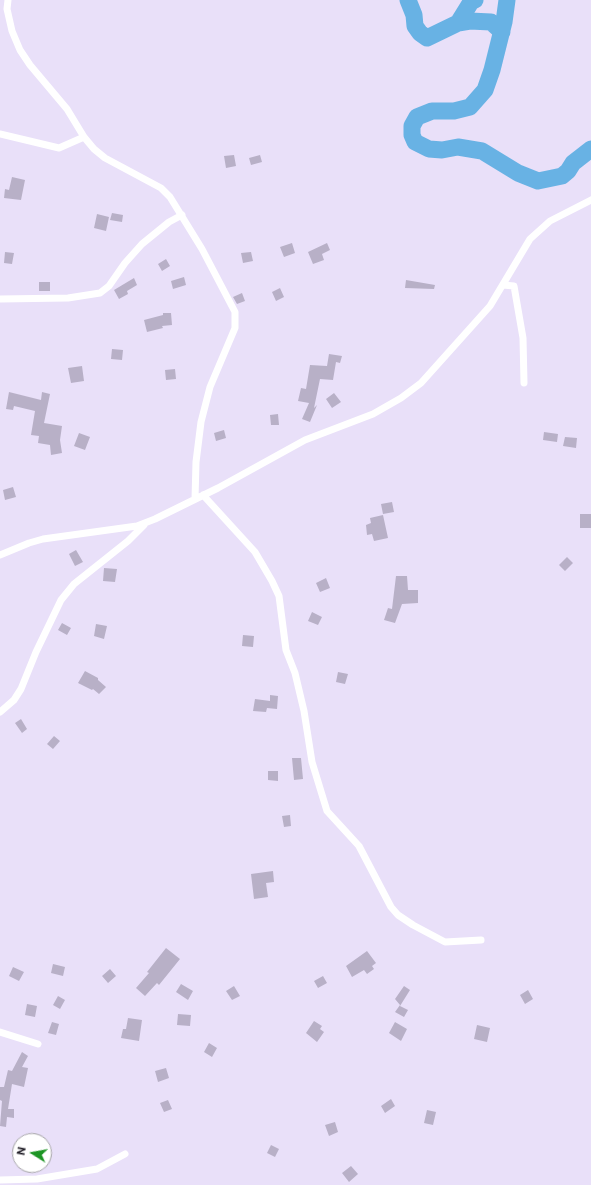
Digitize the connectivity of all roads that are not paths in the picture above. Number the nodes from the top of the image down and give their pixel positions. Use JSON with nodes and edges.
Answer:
{"nodes":[{"id":1,"x":8,"y":0,"type":"edge"},
{"id":2,"x":0,"y":134,"type":"edge"},
{"id":3,"x":84,"y":137,"type":"junction"},
{"id":4,"x":591,"y":200,"type":"edge"},
{"id":5,"x":182,"y":215,"type":"junction"},
{"id":6,"x":504,"y":284,"type":"junction"},
{"id":7,"x":0,"y":298,"type":"edge"},
{"id":8,"x":524,"y":383,"type":"dead end"},
{"id":9,"x":203,"y":495,"type":"junction"},
{"id":10,"x":196,"y":498,"type":"junction"},
{"id":11,"x":147,"y":522,"type":"junction"},
{"id":12,"x":0,"y":555,"type":"edge"},
{"id":13,"x":0,"y":712,"type":"edge"},
{"id":14,"x":481,"y":940,"type":"dead end"},
{"id":15,"x":0,"y":1032,"type":"edge"},
{"id":16,"x":38,"y":1044,"type":"dead end"},
{"id":17,"x":125,"y":1154,"type":"dead end"},
{"id":18,"x":0,"y":1180,"type":"edge"}],
"edges":[{"from":1,"to":3,"type":"street"},
{"from":2,"to":3,"type":"street"},
{"from":3,"to":5,"type":"street"},
{"from":4,"to":6,"type":"street"},
{"from":5,"to":7,"type":"street"},
{"from":5,"to":10,"type":"street"},
{"from":6,"to":8,"type":"street"},
{"from":6,"to":9,"type":"street"},
{"from":9,"to":10,"type":"street"},
{"from":9,"to":14,"type":"street"},
{"from":10,"to":11,"type":"street"},
{"from":11,"to":12,"type":"street"},
{"from":11,"to":13,"type":"street"},
{"from":15,"to":16,"type":"street"},
{"from":17,"to":18,"type":"street"}]}
